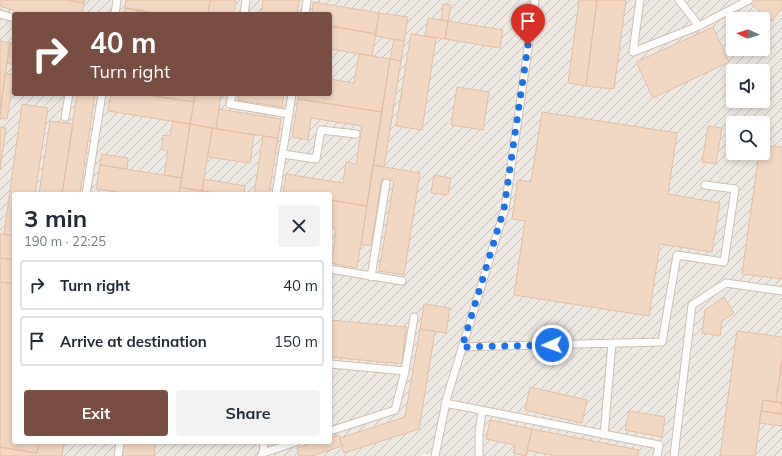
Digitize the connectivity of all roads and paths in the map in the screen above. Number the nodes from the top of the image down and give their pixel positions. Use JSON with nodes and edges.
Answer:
{"nodes":[{"id":1,"x":118,"y":0,"type":"edge"},
{"id":2,"x":246,"y":0,"type":"edge"},
{"id":3,"x":307,"y":0,"type":"edge"},
{"id":4,"x":535,"y":0,"type":"edge"},
{"id":5,"x":640,"y":0,"type":"edge"},
{"id":6,"x":679,"y":0,"type":"edge"},
{"id":7,"x":749,"y":0,"type":"edge"},
{"id":8,"x":115,"y":12,"type":"edge"},
{"id":9,"x":244,"y":12,"type":"edge"},
{"id":10,"x":305,"y":12,"type":"edge"},
{"id":11,"x":0,"y":14,"type":"edge"},
{"id":12,"x":12,"y":17,"type":"edge"},
{"id":13,"x":699,"y":26,"type":"junction"},
{"id":14,"x":69,"y":96,"type":"edge"},
{"id":15,"x":102,"y":96,"type":"edge"},
{"id":16,"x":232,"y":96,"type":"edge"},
{"id":17,"x":292,"y":96,"type":"edge"},
{"id":18,"x":289,"y":114,"type":"junction"},
{"id":19,"x":65,"y":117,"type":"dead end"},
{"id":20,"x":356,"y":134,"type":"dead end"},
{"id":21,"x":283,"y":154,"type":"junction"},
{"id":22,"x":386,"y":183,"type":"dead end"},
{"id":23,"x":705,"y":185,"type":"dead end"},
{"id":24,"x":86,"y":192,"type":"edge"},
{"id":25,"x":276,"y":192,"type":"edge"},
{"id":26,"x":332,"y":270,"type":"edge"},
{"id":27,"x":371,"y":277,"type":"junction"},
{"id":28,"x":402,"y":281,"type":"dead end"},
{"id":29,"x":782,"y":291,"type":"edge"},
{"id":30,"x":414,"y":317,"type":"dead end"},
{"id":31,"x":612,"y":343,"type":"junction"},
{"id":32,"x":462,"y":347,"type":"junction"},
{"id":33,"x":332,"y":364,"type":"edge"},
{"id":34,"x":405,"y":371,"type":"junction"},
{"id":35,"x":445,"y":403,"type":"junction"},
{"id":36,"x":482,"y":411,"type":"junction"},
{"id":37,"x":332,"y":430,"type":"edge"},
{"id":38,"x":604,"y":435,"type":"junction"},
{"id":39,"x":120,"y":444,"type":"edge"},
{"id":40,"x":264,"y":444,"type":"edge"},
{"id":41,"x":290,"y":444,"type":"edge"},
{"id":42,"x":262,"y":454,"type":"edge"},
{"id":43,"x":118,"y":456,"type":"edge"},
{"id":44,"x":435,"y":456,"type":"edge"},
{"id":45,"x":479,"y":456,"type":"edge"},
{"id":46,"x":658,"y":456,"type":"edge"},
{"id":47,"x":674,"y":456,"type":"edge"}],
"edges":[{"from":1,"to":8,"type":"lane"},
{"from":2,"to":9,"type":"lane"},
{"from":3,"to":10,"type":"lane"},
{"from":4,"to":32,"type":"lane"},
{"from":5,"to":13,"type":"lane"},
{"from":6,"to":13,"type":"lane"},
{"from":7,"to":13,"type":"lane"},
{"from":11,"to":12,"type":"lane"},
{"from":14,"to":19,"type":"lane"},
{"from":15,"to":24,"type":"lane"},
{"from":16,"to":18,"type":"lane"},
{"from":17,"to":18,"type":"lane"},
{"from":18,"to":21,"type":"lane"},
{"from":20,"to":21,"type":"lane"},
{"from":21,"to":25,"type":"lane"},
{"from":22,"to":27,"type":"lane"},
{"from":23,"to":31,"type":"lane"},
{"from":26,"to":27,"type":"lane"},
{"from":27,"to":28,"type":"lane"},
{"from":29,"to":47,"type":"lane"},
{"from":30,"to":34,"type":"lane"},
{"from":31,"to":32,"type":"lane"},
{"from":31,"to":38,"type":"lane"},
{"from":32,"to":35,"type":"lane"},
{"from":33,"to":34,"type":"lane"},
{"from":34,"to":37,"type":"lane"},
{"from":35,"to":36,"type":"lane"},
{"from":35,"to":44,"type":"lane"},
{"from":36,"to":38,"type":"lane"},
{"from":36,"to":45,"type":"lane"},
{"from":38,"to":46,"type":"lane"},
{"from":39,"to":43,"type":"lane"},
{"from":40,"to":42,"type":"lane"},
{"from":41,"to":42,"type":"lane"}]}
